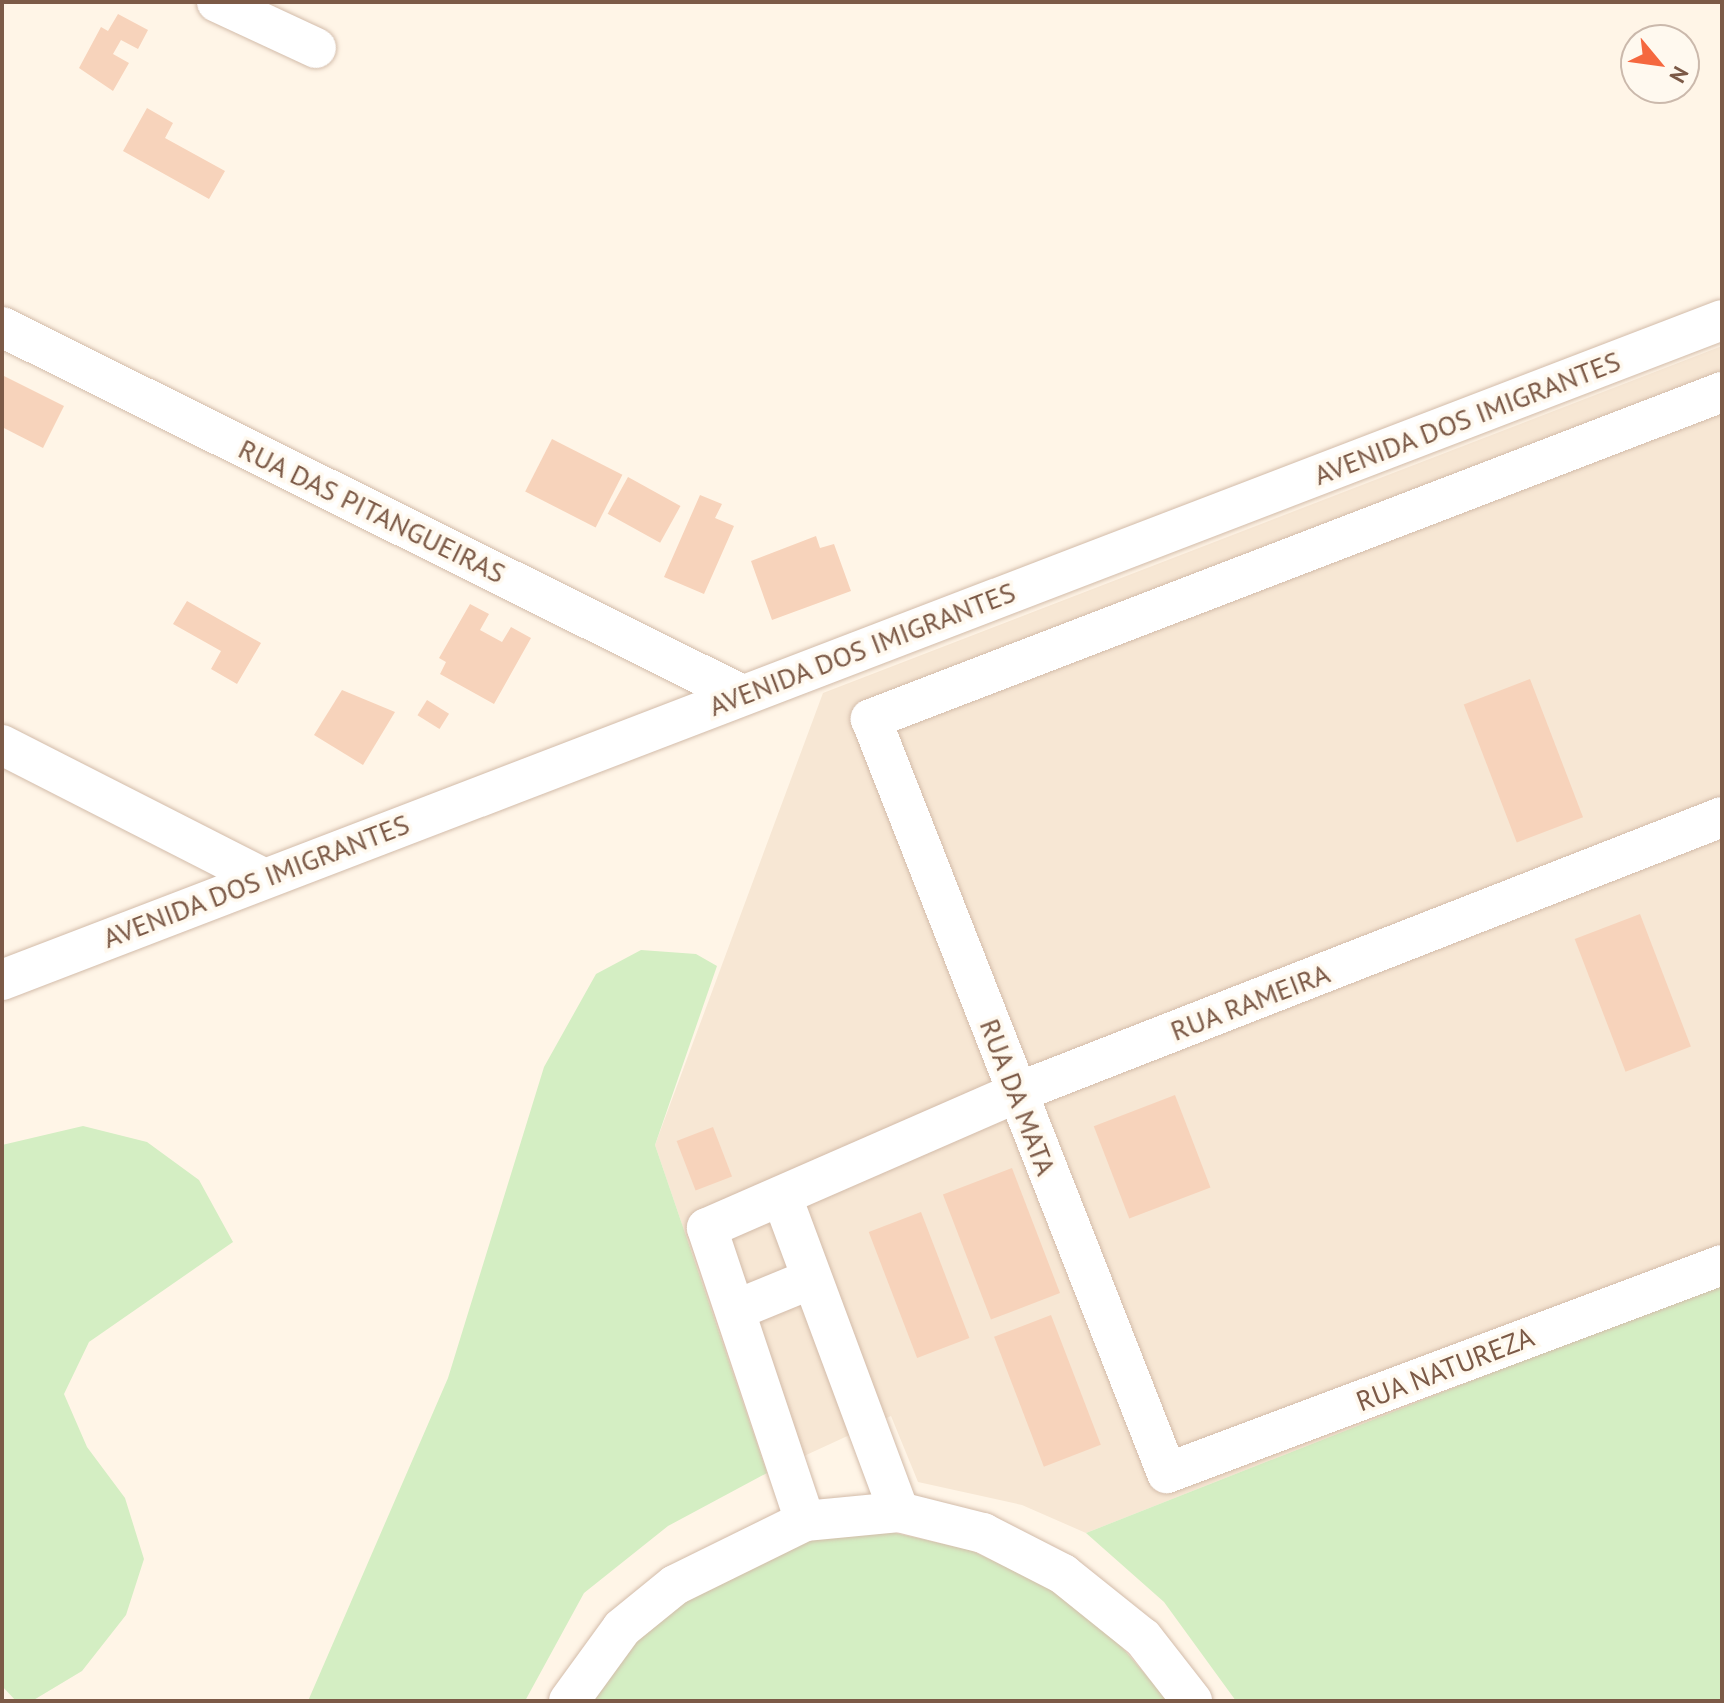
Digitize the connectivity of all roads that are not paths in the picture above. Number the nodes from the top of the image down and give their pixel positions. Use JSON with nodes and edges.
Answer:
{"nodes":[{"id":1,"x":217,"y":2,"type":"edge"},
{"id":2,"x":316,"y":48,"type":"dead end"},
{"id":3,"x":1722,"y":320,"type":"edge"},
{"id":4,"x":2,"y":327,"type":"edge"},
{"id":5,"x":1722,"y":392,"type":"edge"},
{"id":6,"x":742,"y":695,"type":"junction"},
{"id":7,"x":2,"y":745,"type":"edge"},
{"id":8,"x":1722,"y":817,"type":"edge"},
{"id":9,"x":261,"y":877,"type":"junction"},
{"id":10,"x":2,"y":980,"type":"edge"},
{"id":11,"x":1016,"y":1093,"type":"junction"},
{"id":12,"x":782,"y":1197,"type":"junction"},
{"id":13,"x":1722,"y":1265,"type":"edge"},
{"id":14,"x":811,"y":1279,"type":"junction"},
{"id":15,"x":738,"y":1309,"type":"junction"},
{"id":16,"x":1167,"y":1473,"type":"joint"},
{"id":17,"x":899,"y":1512,"type":"junction"},
{"id":18,"x":805,"y":1521,"type":"junction"},
{"id":19,"x":569,"y":1701,"type":"edge"},
{"id":20,"x":1192,"y":1701,"type":"edge"}],
"edges":[{"from":1,"to":2,"type":"street"},
{"from":3,"to":6,"type":"street","name":"AVENIDA DOS IMIGRANTES"},
{"from":4,"to":6,"type":"street","name":"RUA DAS PITANGUEIRAS"},
{"from":5,"to":11,"type":"street","name":"RUA DA MATA"},
{"from":6,"to":9,"type":"street","name":"AVENIDA DOS IMIGRANTES"},
{"from":7,"to":9,"type":"street"},
{"from":8,"to":11,"type":"street","name":"RUA RAMEIRA"},
{"from":9,"to":10,"type":"street","name":"AVENIDA DOS IMIGRANTES"},
{"from":11,"to":12,"type":"street","name":"RUA RAMEIRA"},
{"from":11,"to":16,"type":"street","name":"RUA DA MATA"},
{"from":12,"to":14,"type":"street"},
{"from":12,"to":15,"type":"street","name":"RUA RAMEIRA"},
{"from":13,"to":16,"type":"street","name":"RUA NATUREZA"},
{"from":14,"to":15,"type":"street"},
{"from":14,"to":17,"type":"street"},
{"from":15,"to":18,"type":"street"},
{"from":17,"to":18,"type":"street"},
{"from":17,"to":20,"type":"street"},
{"from":18,"to":19,"type":"street"}]}
